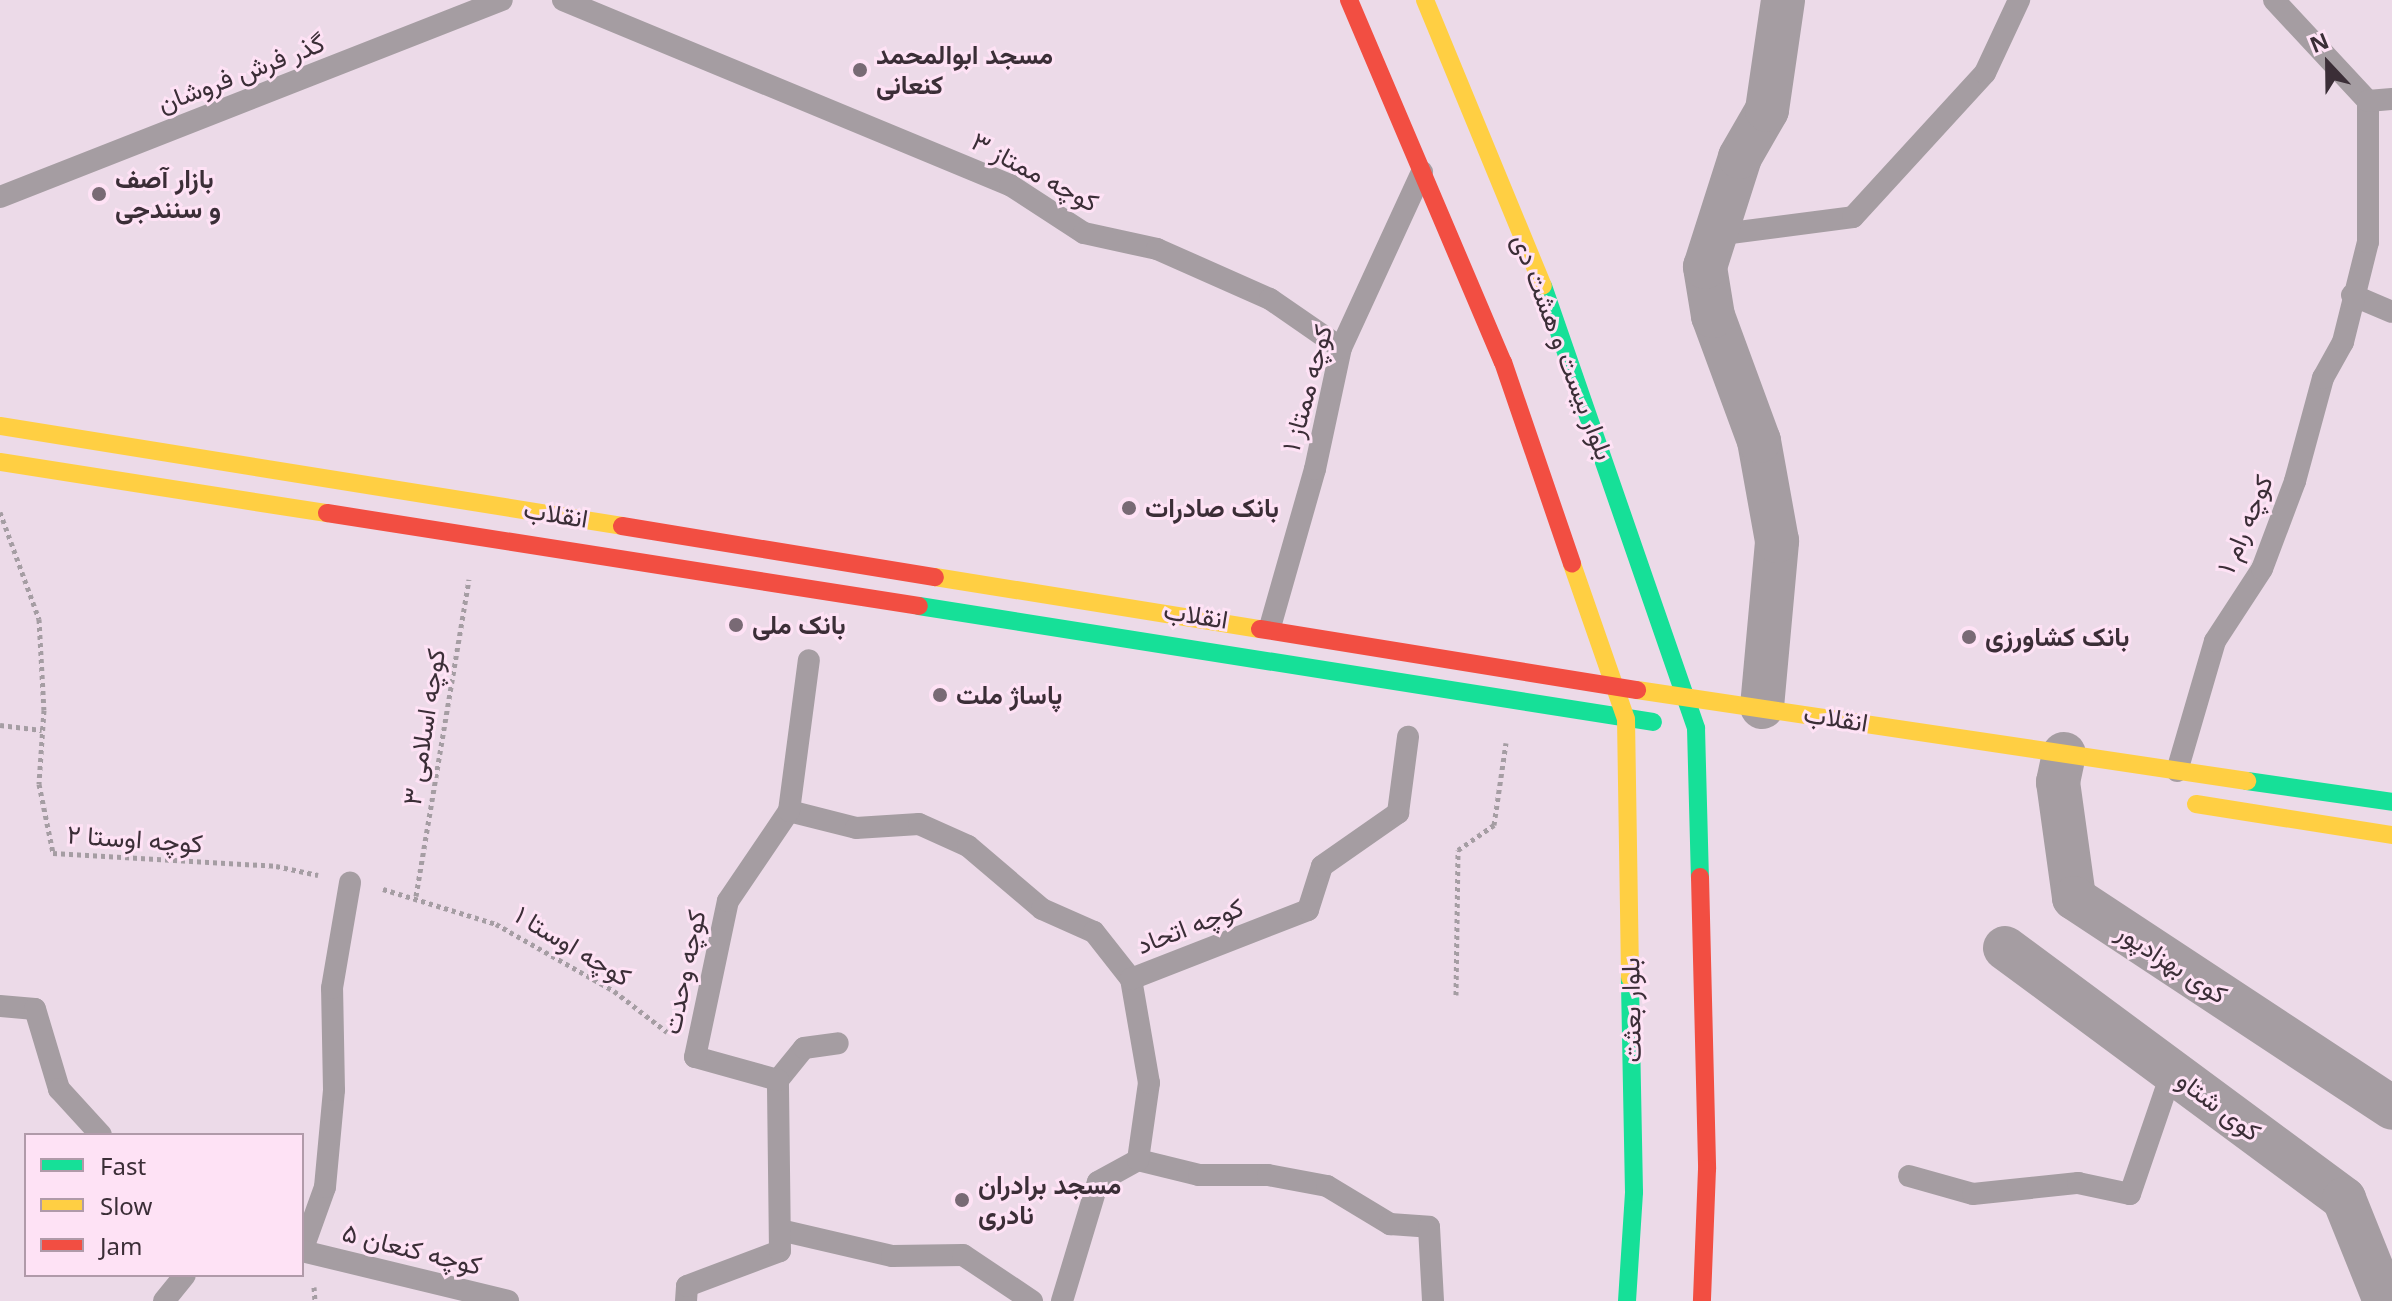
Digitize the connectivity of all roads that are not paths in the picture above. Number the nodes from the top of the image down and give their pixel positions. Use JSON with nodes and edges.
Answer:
{"nodes":[{"id":1,"x":502,"y":0,"type":"edge"},
{"id":2,"x":563,"y":0,"type":"edge"},
{"id":3,"x":1349,"y":0,"type":"edge"},
{"id":4,"x":1425,"y":0,"type":"edge"},
{"id":5,"x":1783,"y":0,"type":"edge"},
{"id":6,"x":2019,"y":0,"type":"edge"},
{"id":7,"x":2274,"y":0,"type":"edge"},
{"id":8,"x":2392,"y":99,"type":"edge"},
{"id":9,"x":2368,"y":101,"type":"junction"},
{"id":10,"x":1422,"y":172,"type":"junction"},
{"id":11,"x":0,"y":197,"type":"edge"},
{"id":12,"x":1715,"y":235,"type":"junction"},
{"id":13,"x":2352,"y":295,"type":"junction"},
{"id":14,"x":2392,"y":312,"type":"edge"},
{"id":15,"x":1341,"y":348,"type":"junction"},
{"id":16,"x":0,"y":426,"type":"edge"},
{"id":17,"x":0,"y":462,"type":"edge"},
{"id":18,"x":1270,"y":627,"type":"junction"},
{"id":19,"x":809,"y":660,"type":"dead end"},
{"id":20,"x":1614,"y":686,"type":"junction"},
{"id":21,"x":1689,"y":698,"type":"junction"},
{"id":22,"x":1762,"y":707,"type":"junction"},
{"id":23,"x":1626,"y":719,"type":"junction"},
{"id":24,"x":1704,"y":729,"type":"junction"},
{"id":25,"x":1408,"y":737,"type":"dead end"},
{"id":26,"x":2177,"y":771,"type":"junction"},
{"id":27,"x":2060,"y":775,"type":"junction"},
{"id":28,"x":2179,"y":801,"type":"dead end"},
{"id":29,"x":2392,"y":802,"type":"edge"},
{"id":30,"x":789,"y":811,"type":"junction"},
{"id":31,"x":2392,"y":835,"type":"edge"},
{"id":32,"x":350,"y":883,"type":"road end"},
{"id":33,"x":2005,"y":948,"type":"dead end"},
{"id":34,"x":1131,"y":979,"type":"junction"},
{"id":35,"x":0,"y":1006,"type":"edge"},
{"id":36,"x":838,"y":1043,"type":"dead end"},
{"id":37,"x":2172,"y":1071,"type":"junction"},
{"id":38,"x":778,"y":1080,"type":"junction"},
{"id":39,"x":2392,"y":1108,"type":"edge"},
{"id":40,"x":99,"y":1133,"type":"edge"},
{"id":41,"x":1138,"y":1160,"type":"junction"},
{"id":42,"x":1909,"y":1176,"type":"dead end"},
{"id":43,"x":780,"y":1230,"type":"junction"},
{"id":44,"x":304,"y":1245,"type":"edge"},
{"id":45,"x":304,"y":1251,"type":"edge"},
{"id":46,"x":183,"y":1277,"type":"edge"},
{"id":47,"x":686,"y":1293,"type":"edge"},
{"id":48,"x":164,"y":1301,"type":"edge"},
{"id":49,"x":508,"y":1301,"type":"edge"},
{"id":50,"x":1032,"y":1301,"type":"edge"},
{"id":51,"x":1062,"y":1301,"type":"edge"},
{"id":52,"x":1433,"y":1301,"type":"edge"},
{"id":53,"x":1627,"y":1301,"type":"edge"},
{"id":54,"x":1702,"y":1301,"type":"edge"},
{"id":55,"x":2385,"y":1301,"type":"edge"}],
"edges":[{"from":1,"to":11,"type":"lane","name":"گذر فرش فروشان"},
{"from":2,"to":15,"type":"lane","name":"کوچه ممتاز ۳"},
{"from":3,"to":10,"type":"main road"},
{"from":4,"to":21,"type":"main road","name":"بلوار بیست و هشت دی"},
{"from":5,"to":12,"type":"street"},
{"from":6,"to":12,"type":"lane"},
{"from":7,"to":9,"type":"lane"},
{"from":8,"to":9,"type":"lane"},
{"from":9,"to":13,"type":"lane","name":"کوچه رام ۱"},
{"from":10,"to":15,"type":"lane","name":"کوچه ممتاز ۱"},
{"from":10,"to":20,"type":"main road"},
{"from":12,"to":22,"type":"street"},
{"from":13,"to":14,"type":"lane"},
{"from":13,"to":26,"type":"lane","name":"کوچه رام ۱"},
{"from":15,"to":18,"type":"lane","name":"کوچه ممتاز ۱"},
{"from":16,"to":18,"type":"main road","name":"انقلاب"},
{"from":17,"to":23,"type":"main road","name":"انقلاب"},
{"from":18,"to":20,"type":"main road","name":"انقلاب"},
{"from":19,"to":30,"type":"lane","name":"کوچه وحدت"},
{"from":20,"to":21,"type":"main road","name":"انقلاب"},
{"from":20,"to":23,"type":"main road","name":"بلوار بعثت"},
{"from":21,"to":22,"type":"main road","name":"انقلاب"},
{"from":21,"to":24,"type":"main road","name":"بلوار بیست و هشت دی"},
{"from":22,"to":27,"type":"main road","name":"انقلاب"},
{"from":23,"to":24,"type":"main road","name":"انقلاب"},
{"from":23,"to":53,"type":"main road","name":"بلوار بعثت"},
{"from":24,"to":54,"type":"main road"},
{"from":25,"to":34,"type":"lane","name":"کوچه اتحاد"},
{"from":26,"to":27,"type":"main road","name":"انقلاب"},
{"from":26,"to":29,"type":"main road","name":"انقلاب"},
{"from":27,"to":39,"type":"street","name":"کوی بهزادپور"},
{"from":28,"to":31,"type":"main road"},
{"from":30,"to":34,"type":"lane"},
{"from":30,"to":38,"type":"lane","name":"کوچه وحدت"},
{"from":32,"to":44,"type":"lane"},
{"from":33,"to":37,"type":"street","name":"کوی شتاو"},
{"from":34,"to":41,"type":"lane","name":"کوچه اتحاد"},
{"from":35,"to":40,"type":"lane"},
{"from":36,"to":38,"type":"lane"},
{"from":37,"to":42,"type":"lane"},
{"from":37,"to":55,"type":"street","name":"کوی شتاو"},
{"from":38,"to":43,"type":"lane"},
{"from":41,"to":51,"type":"lane"},
{"from":41,"to":52,"type":"lane"},
{"from":43,"to":47,"type":"lane"},
{"from":43,"to":50,"type":"lane"},
{"from":45,"to":49,"type":"lane","name":"کوچه کنعان ۵"},
{"from":46,"to":48,"type":"lane"}]}
